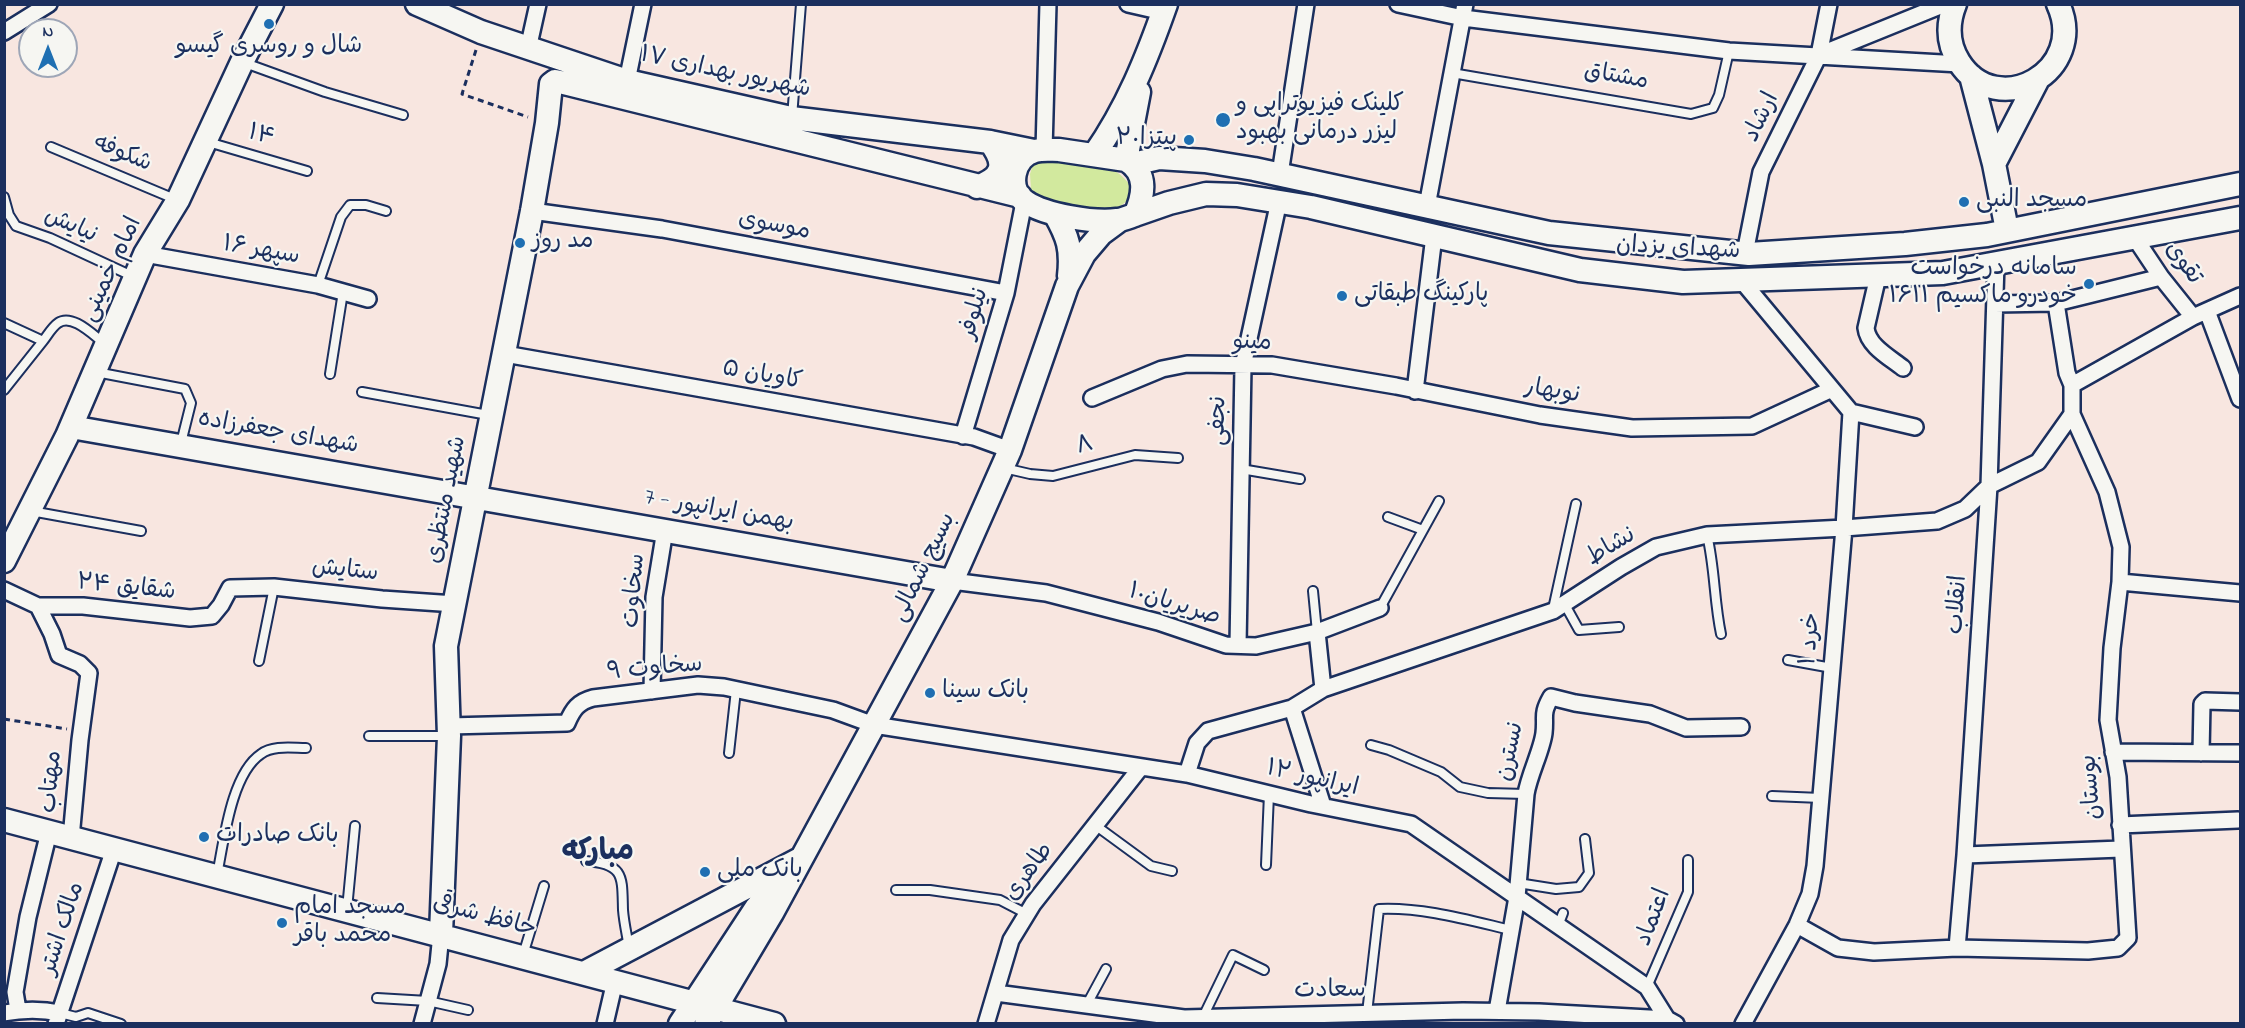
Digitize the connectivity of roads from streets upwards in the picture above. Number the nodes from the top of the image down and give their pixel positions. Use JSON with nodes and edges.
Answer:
{"nodes":[{"id":1,"x":49,"y":4,"type":"edge"},
{"id":2,"x":538,"y":4,"type":"edge"},
{"id":3,"x":643,"y":4,"type":"edge"},
{"id":4,"x":1048,"y":4,"type":"edge"},
{"id":5,"x":1128,"y":4,"type":"edge"},
{"id":6,"x":1306,"y":4,"type":"edge"},
{"id":7,"x":1398,"y":4,"type":"edge"},
{"id":8,"x":1829,"y":4,"type":"edge"},
{"id":9,"x":1945,"y":4,"type":"edge"},
{"id":10,"x":1955,"y":4,"type":"edge"},
{"id":11,"x":2058,"y":4,"type":"edge"},
{"id":12,"x":272,"y":5,"type":"edge"},
{"id":13,"x":424,"y":6,"type":"edge"},
{"id":14,"x":1164,"y":8,"type":"edge"},
{"id":15,"x":1464,"y":11,"type":"edge"},
{"id":16,"x":4,"y":32,"type":"edge"},
{"id":17,"x":528,"y":49,"type":"junction"},
{"id":18,"x":1819,"y":55,"type":"junction"},
{"id":19,"x":1144,"y":67,"type":"junction"},
{"id":20,"x":1966,"y":70,"type":"junction"},
{"id":21,"x":2038,"y":79,"type":"junction"},
{"id":22,"x":627,"y":81,"type":"junction"},
{"id":23,"x":990,"y":142,"type":"junction"},
{"id":24,"x":1039,"y":150,"type":"junction"},
{"id":25,"x":1094,"y":155,"type":"junction"},
{"id":26,"x":1129,"y":162,"type":"junction"},
{"id":27,"x":1994,"y":164,"type":"junction"},
{"id":28,"x":1280,"y":174,"type":"junction"},
{"id":29,"x":2241,"y":184,"type":"edge"},
{"id":30,"x":977,"y":187,"type":"junction"},
{"id":31,"x":1022,"y":199,"type":"junction"},
{"id":32,"x":1279,"y":201,"type":"junction"},
{"id":33,"x":1427,"y":206,"type":"junction"},
{"id":34,"x":532,"y":211,"type":"junction"},
{"id":35,"x":1055,"y":214,"type":"junction"},
{"id":36,"x":2241,"y":218,"type":"edge"},
{"id":37,"x":1120,"y":220,"type":"junction"},
{"id":38,"x":1528,"y":229,"type":"junction"},
{"id":39,"x":2007,"y":230,"type":"junction"},
{"id":40,"x":1434,"y":236,"type":"junction"},
{"id":41,"x":1584,"y":238,"type":"junction"},
{"id":42,"x":2135,"y":238,"type":"junction"},
{"id":43,"x":145,"y":254,"type":"junction"},
{"id":44,"x":1745,"y":254,"type":"junction"},
{"id":45,"x":1517,"y":256,"type":"junction"},
{"id":46,"x":1996,"y":263,"type":"junction"},
{"id":47,"x":1580,"y":270,"type":"junction"},
{"id":48,"x":1878,"y":276,"type":"junction"},
{"id":49,"x":2161,"y":277,"type":"junction"},
{"id":50,"x":1742,"y":281,"type":"junction"},
{"id":51,"x":1067,"y":286,"type":"junction"},
{"id":52,"x":1006,"y":293,"type":"junction"},
{"id":53,"x":2241,"y":296,"type":"edge"},
{"id":54,"x":368,"y":299,"type":"dead end"},
{"id":55,"x":2056,"y":303,"type":"junction"},
{"id":56,"x":1995,"y":304,"type":"junction"},
{"id":57,"x":2200,"y":314,"type":"junction"},
{"id":58,"x":505,"y":354,"type":"junction"},
{"id":59,"x":1243,"y":366,"type":"junction"},
{"id":60,"x":1903,"y":368,"type":"dead end"},
{"id":61,"x":2072,"y":385,"type":"junction"},
{"id":62,"x":1830,"y":390,"type":"junction"},
{"id":63,"x":1415,"y":392,"type":"junction"},
{"id":64,"x":1092,"y":398,"type":"dead end"},
{"id":65,"x":2241,"y":399,"type":"edge"},
{"id":66,"x":1851,"y":412,"type":"junction"},
{"id":67,"x":2072,"y":414,"type":"junction"},
{"id":68,"x":70,"y":427,"type":"junction"},
{"id":69,"x":1915,"y":427,"type":"dead end"},
{"id":70,"x":963,"y":436,"type":"junction"},
{"id":71,"x":1006,"y":459,"type":"junction"},
{"id":72,"x":1989,"y":486,"type":"junction"},
{"id":73,"x":477,"y":496,"type":"junction"},
{"id":74,"x":4,"y":514,"type":"edge"},
{"id":75,"x":28,"y":514,"type":"junction"},
{"id":76,"x":1844,"y":528,"type":"junction"},
{"id":77,"x":665,"y":530,"type":"junction"},
{"id":78,"x":4,"y":561,"type":"edge"},
{"id":79,"x":952,"y":581,"type":"junction"},
{"id":80,"x":2120,"y":582,"type":"junction"},
{"id":81,"x":230,"y":588,"type":"joint"},
{"id":82,"x":4,"y":590,"type":"edge"},
{"id":83,"x":2241,"y":593,"type":"edge"},
{"id":84,"x":456,"y":604,"type":"junction"},
{"id":85,"x":38,"y":606,"type":"junction"},
{"id":86,"x":1380,"y":609,"type":"road end"},
{"id":87,"x":1317,"y":632,"type":"junction"},
{"id":88,"x":1238,"y":645,"type":"junction"},
{"id":89,"x":1323,"y":689,"type":"junction"},
{"id":90,"x":652,"y":691,"type":"junction"},
{"id":91,"x":2241,"y":702,"type":"edge"},
{"id":92,"x":1292,"y":708,"type":"junction"},
{"id":93,"x":874,"y":725,"type":"junction"},
{"id":94,"x":1741,"y":727,"type":"dead end"},
{"id":95,"x":449,"y":731,"type":"junction"},
{"id":96,"x":2113,"y":752,"type":"junction"},
{"id":97,"x":2201,"y":753,"type":"junction"},
{"id":98,"x":2241,"y":753,"type":"edge"},
{"id":99,"x":1141,"y":766,"type":"junction"},
{"id":100,"x":1187,"y":774,"type":"junction"},
{"id":101,"x":1323,"y":806,"type":"junction"},
{"id":102,"x":4,"y":820,"type":"edge"},
{"id":103,"x":2238,"y":820,"type":"dead end"},
{"id":104,"x":2120,"y":825,"type":"junction"},
{"id":105,"x":49,"y":832,"type":"junction"},
{"id":106,"x":70,"y":838,"type":"junction"},
{"id":107,"x":114,"y":849,"type":"junction"},
{"id":108,"x":2121,"y":849,"type":"junction"},
{"id":109,"x":1965,"y":855,"type":"junction"},
{"id":110,"x":800,"y":859,"type":"junction"},
{"id":111,"x":1517,"y":890,"type":"junction"},
{"id":112,"x":1797,"y":926,"type":"junction"},
{"id":113,"x":441,"y":934,"type":"junction"},
{"id":114,"x":1957,"y":948,"type":"junction"},
{"id":115,"x":584,"y":973,"type":"junction"},
{"id":116,"x":615,"y":981,"type":"junction"},
{"id":117,"x":996,"y":993,"type":"junction"},
{"id":118,"x":693,"y":1002,"type":"junction"},
{"id":119,"x":1497,"y":1011,"type":"junction"},
{"id":120,"x":11,"y":1012,"type":"edge"},
{"id":121,"x":711,"y":1016,"type":"edge"},
{"id":122,"x":58,"y":1018,"type":"edge"},
{"id":123,"x":1671,"y":1021,"type":"edge"},
{"id":124,"x":422,"y":1023,"type":"edge"},
{"id":125,"x":605,"y":1023,"type":"edge"},
{"id":126,"x":680,"y":1023,"type":"edge"},
{"id":127,"x":766,"y":1023,"type":"edge"},
{"id":128,"x":986,"y":1023,"type":"edge"},
{"id":129,"x":1743,"y":1023,"type":"edge"}],
"edges":[{"from":1,"to":16,"type":"street"},
{"from":2,"to":17,"type":"street"},
{"from":3,"to":22,"type":"street"},
{"from":4,"to":24,"type":"street"},
{"from":5,"to":14,"type":"street"},
{"from":6,"to":28,"type":"street"},
{"from":7,"to":15,"type":"street","name":"مشتاق"},
{"from":8,"to":18,"type":"street","name":"ارشاد"},
{"from":9,"to":18,"type":"street"},
{"from":10,"to":20,"type":"main road"},
{"from":11,"to":21,"type":"main road"},
{"from":12,"to":43,"type":"main road","name":"امام خمینی"},
{"from":13,"to":17,"type":"main road","name":"۱۷ شهریور بهداری"},
{"from":14,"to":19,"type":"main road"},
{"from":15,"to":18,"type":"street","name":"مشتاق"},
{"from":15,"to":33,"type":"street"},
{"from":17,"to":22,"type":"main road","name":"۱۷ شهریور بهداری"},
{"from":18,"to":20,"type":"street","name":"مشتاق"},
{"from":18,"to":44,"type":"street","name":"ارشاد"},
{"from":19,"to":25,"type":"main road"},
{"from":19,"to":26,"type":"main road"},
{"from":20,"to":21,"type":"main road"},
{"from":20,"to":27,"type":"main road"},
{"from":21,"to":27,"type":"main road"},
{"from":22,"to":23,"type":"main road","name":"۱۷ شهریور بهداری"},
{"from":23,"to":24,"type":"main road","name":"۱۷ شهریور بهداری"},
{"from":23,"to":30,"type":"main road"},
{"from":24,"to":25,"type":"main road","name":"۱۷ شهریور بهداری"},
{"from":24,"to":31,"type":"main road"},
{"from":25,"to":26,"type":"main road","name":"۱۷ شهریور بهداری"},
{"from":26,"to":28,"type":"main road","name":"شهدای یزدان"},
{"from":26,"to":37,"type":"main road","name":"بسیج شمالی"},
{"from":27,"to":39,"type":"main road"},
{"from":28,"to":33,"type":"main road","name":"شهدای یزدان"},
{"from":29,"to":39,"type":"main road","name":"شهدای یزدان"},
{"from":30,"to":31,"type":"main road"},
{"from":30,"to":34,"type":"main road","name":"شهید منتظری"},
{"from":31,"to":35,"type":"main road"},
{"from":31,"to":52,"type":"street","name":"نیلوفر"},
{"from":32,"to":37,"type":"main road","name":"شهدای یزدان"},
{"from":32,"to":40,"type":"main road","name":"شهدای یزدان"},
{"from":32,"to":59,"type":"street","name":"نجفی"},
{"from":33,"to":38,"type":"main road","name":"شهدای یزدان"},
{"from":34,"to":52,"type":"street","name":"موسوی"},
{"from":34,"to":58,"type":"main road","name":"شهید منتظری"},
{"from":35,"to":37,"type":"main road"},
{"from":35,"to":51,"type":"main road","name":"بسیج شمالی"},
{"from":36,"to":42,"type":"main road","name":"شهدای یزدان"},
{"from":37,"to":51,"type":"main road","name":"بسیج شمالی"},
{"from":38,"to":41,"type":"main road","name":"شهدای یزدان"},
{"from":38,"to":45,"type":"main road"},
{"from":39,"to":44,"type":"main road","name":"شهدای یزدان"},
{"from":40,"to":45,"type":"main road","name":"شهدای یزدان"},
{"from":40,"to":63,"type":"street"},
{"from":41,"to":44,"type":"main road","name":"شهدای یزدان"},
{"from":41,"to":47,"type":"main road"},
{"from":42,"to":46,"type":"main road","name":"شهدای یزدان"},
{"from":42,"to":49,"type":"street","name":"تقوی"},
{"from":43,"to":54,"type":"street","name":"سپهر ۱۶"},
{"from":43,"to":68,"type":"main road","name":"امام خمینی"},
{"from":45,"to":47,"type":"main road","name":"شهدای یزدان"},
{"from":46,"to":48,"type":"main road","name":"شهدای یزدان"},
{"from":46,"to":56,"type":"street","name":"انقلاب"},
{"from":47,"to":50,"type":"main road","name":"شهدای یزدان"},
{"from":48,"to":50,"type":"main road","name":"شهدای یزدان"},
{"from":48,"to":60,"type":"street"},
{"from":49,"to":55,"type":"street"},
{"from":49,"to":57,"type":"street","name":"تقوی"},
{"from":50,"to":62,"type":"street"},
{"from":51,"to":71,"type":"main road","name":"بسیج شمالی"},
{"from":52,"to":70,"type":"street","name":"نیلوفر"},
{"from":53,"to":57,"type":"street"},
{"from":55,"to":56,"type":"street"},
{"from":55,"to":61,"type":"street","name":"بوستان"},
{"from":56,"to":72,"type":"street","name":"انقلاب"},
{"from":57,"to":61,"type":"street"},
{"from":57,"to":65,"type":"street","name":"تقوی"},
{"from":58,"to":70,"type":"street","name":"کاویان ۵"},
{"from":58,"to":73,"type":"main road","name":"شهید منتظری"},
{"from":59,"to":63,"type":"street","name":"مینو"},
{"from":59,"to":64,"type":"street","name":"مینو"},
{"from":59,"to":88,"type":"street","name":"نجفی"},
{"from":61,"to":67,"type":"street","name":"بوستان"},
{"from":62,"to":63,"type":"street","name":"نوبهار"},
{"from":62,"to":66,"type":"street"},
{"from":66,"to":69,"type":"street"},
{"from":66,"to":76,"type":"street","name":"خرد ۱"},
{"from":67,"to":72,"type":"street","name":"نشاط"},
{"from":67,"to":80,"type":"street","name":"بوستان"},
{"from":68,"to":73,"type":"main road","name":"شهدای جعفرزاده"},
{"from":68,"to":75,"type":"main road","name":"امام خمینی"},
{"from":70,"to":71,"type":"street","name":"کاویان ۵"},
{"from":71,"to":79,"type":"main road","name":"بسیج شمالی"},
{"from":72,"to":76,"type":"street","name":"نشاط"},
{"from":72,"to":109,"type":"street","name":"انقلاب"},
{"from":73,"to":77,"type":"main road","name":"بهمن ایرانپور - 7"},
{"from":73,"to":84,"type":"main road","name":"شهید منتظری"},
{"from":74,"to":75,"type":"main road"},
{"from":75,"to":78,"type":"main road","name":"امام خمینی"},
{"from":76,"to":89,"type":"street","name":"نشاط"},
{"from":76,"to":112,"type":"street","name":"خرد ۱"},
{"from":77,"to":79,"type":"main road","name":"بهمن ایرانپور - 7"},
{"from":77,"to":90,"type":"street","name":"سخاوت"},
{"from":79,"to":88,"type":"street","name":"صریریان۱۰"},
{"from":79,"to":93,"type":"main road","name":"بسیج شمالی"},
{"from":80,"to":83,"type":"street"},
{"from":80,"to":96,"type":"street","name":"بوستان"},
{"from":81,"to":84,"type":"street","name":"ستایش"},
{"from":81,"to":85,"type":"street","name":"شقایق ۲۴"},
{"from":82,"to":85,"type":"street","name":"شقایق ۲۴"},
{"from":84,"to":95,"type":"main road","name":"شهید منتظری"},
{"from":85,"to":106,"type":"street","name":"مهتاب"},
{"from":86,"to":87,"type":"street","name":"صریریان۱۰"},
{"from":87,"to":88,"type":"street","name":"صریریان۱۰"},
{"from":87,"to":89,"type":"street"},
{"from":89,"to":92,"type":"street","name":"نشاط"},
{"from":90,"to":93,"type":"street","name":"سخاوت ۹"},
{"from":90,"to":95,"type":"street","name":"سخاوت ۹"},
{"from":91,"to":97,"type":"street"},
{"from":92,"to":100,"type":"street","name":"نشاط"},
{"from":92,"to":101,"type":"street"},
{"from":93,"to":99,"type":"street","name":"ایرانپور ۱۲"},
{"from":93,"to":110,"type":"main road","name":"بسیج شمالی"},
{"from":94,"to":111,"type":"street","name":"نسترن"},
{"from":95,"to":113,"type":"main road","name":"شهید منتظری"},
{"from":96,"to":97,"type":"street"},
{"from":96,"to":104,"type":"street","name":"بوستان"},
{"from":97,"to":98,"type":"street"},
{"from":99,"to":100,"type":"street","name":"ایرانپور ۱۲"},
{"from":99,"to":117,"type":"street","name":"طاهری"},
{"from":100,"to":101,"type":"street","name":"ایرانپور ۱۲"},
{"from":101,"to":111,"type":"street","name":"ایرانپور ۱۲"},
{"from":102,"to":105,"type":"main road","name":"حافظ شرقی"},
{"from":103,"to":104,"type":"street"},
{"from":104,"to":108,"type":"street","name":"بوستان"},
{"from":105,"to":106,"type":"main road","name":"حافظ شرقی"},
{"from":105,"to":120,"type":"street"},
{"from":106,"to":107,"type":"main road","name":"حافظ شرقی"},
{"from":107,"to":113,"type":"main road","name":"حافظ شرقی"},
{"from":107,"to":122,"type":"street","name":"مالک اشتر"},
{"from":108,"to":109,"type":"street"},
{"from":108,"to":114,"type":"street","name":"بوستان"},
{"from":109,"to":114,"type":"street","name":"انقلاب"},
{"from":110,"to":115,"type":"main road"},
{"from":110,"to":118,"type":"main road","name":"بسیج شمالی"},
{"from":110,"to":121,"type":"main road","name":"بسیج شمالی"},
{"from":111,"to":119,"type":"street","name":"نسترن"},
{"from":111,"to":123,"type":"street","name":"ایرانپور ۱۲"},
{"from":112,"to":114,"type":"street","name":"بوستان"},
{"from":112,"to":129,"type":"street","name":"خرد ۱"},
{"from":113,"to":115,"type":"main road","name":"حافظ شرقی"},
{"from":113,"to":124,"type":"street"},
{"from":115,"to":116,"type":"main road","name":"حافظ شرقی"},
{"from":116,"to":118,"type":"main road","name":"حافظ شرقی"},
{"from":116,"to":125,"type":"street"},
{"from":117,"to":119,"type":"street","name":"سعادت"},
{"from":117,"to":128,"type":"street","name":"طاهری"},
{"from":118,"to":121,"type":"main road","name":"حافظ شرقی"},
{"from":118,"to":126,"type":"main road","name":"بسیج شمالی"},
{"from":119,"to":123,"type":"street","name":"سعادت"},
{"from":120,"to":122,"type":"street"},
{"from":121,"to":127,"type":"main road","name":"حافظ شرقی"}]}
